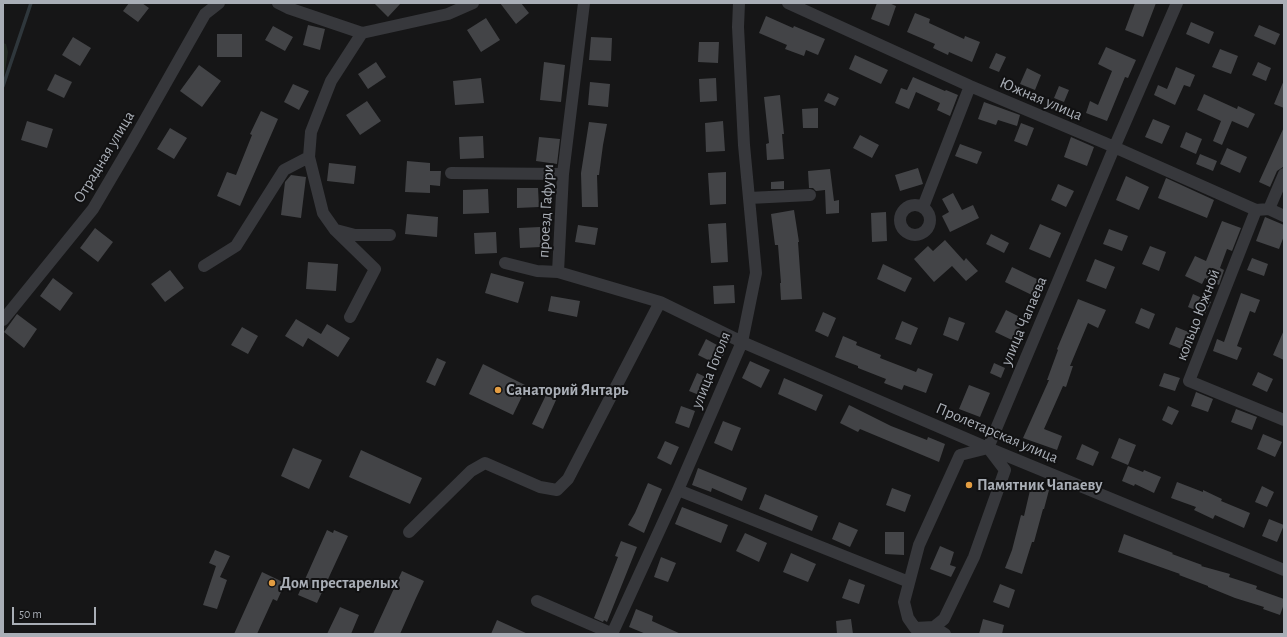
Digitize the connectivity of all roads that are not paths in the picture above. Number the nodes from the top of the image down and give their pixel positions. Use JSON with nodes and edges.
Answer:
{"nodes":[{"id":1,"x":219,"y":3,"type":"edge"},
{"id":2,"x":278,"y":3,"type":"edge"},
{"id":3,"x":473,"y":3,"type":"edge"},
{"id":4,"x":584,"y":3,"type":"edge"},
{"id":5,"x":739,"y":3,"type":"edge"},
{"id":6,"x":788,"y":3,"type":"edge"},
{"id":7,"x":1177,"y":3,"type":"edge"},
{"id":8,"x":446,"y":9,"type":"edge"},
{"id":9,"x":362,"y":33,"type":"junction"},
{"id":10,"x":970,"y":86,"type":"junction"},
{"id":11,"x":1114,"y":148,"type":"junction"},
{"id":12,"x":309,"y":157,"type":"junction"},
{"id":13,"x":451,"y":173,"type":"dead end"},
{"id":14,"x":563,"y":174,"type":"junction"},
{"id":15,"x":1284,"y":174,"type":"edge"},
{"id":16,"x":810,"y":195,"type":"dead end"},
{"id":17,"x":749,"y":198,"type":"junction"},
{"id":18,"x":923,"y":207,"type":"dead end"},
{"id":19,"x":1269,"y":209,"type":"junction"},
{"id":20,"x":1256,"y":210,"type":"junction"},
{"id":21,"x":1284,"y":216,"type":"edge"},
{"id":22,"x":335,"y":230,"type":"junction"},
{"id":23,"x":390,"y":235,"type":"dead end"},
{"id":24,"x":505,"y":263,"type":"dead end"},
{"id":25,"x":204,"y":266,"type":"dead end"},
{"id":26,"x":558,"y":272,"type":"junction"},
{"id":27,"x":660,"y":302,"type":"junction"},
{"id":28,"x":350,"y":317,"type":"dead end"},
{"id":29,"x":3,"y":320,"type":"edge"},
{"id":30,"x":742,"y":342,"type":"junction"},
{"id":31,"x":1284,"y":420,"type":"edge"},
{"id":32,"x":988,"y":448,"type":"junction"},
{"id":33,"x":678,"y":490,"type":"junction"},
{"id":34,"x":409,"y":532,"type":"dead end"},
{"id":35,"x":1284,"y":570,"type":"edge"},
{"id":36,"x":909,"y":582,"type":"junction"},
{"id":37,"x":537,"y":601,"type":"dead end"},
{"id":38,"x":934,"y":627,"type":"junction"},
{"id":39,"x":914,"y":631,"type":"edge"},
{"id":40,"x":613,"y":634,"type":"edge"},
{"id":41,"x":945,"y":634,"type":"edge"}],
"edges":[{"from":1,"to":29,"type":"street","name":"Отрадная улица"},
{"from":2,"to":9,"type":"street"},
{"from":3,"to":8,"type":"street"},
{"from":4,"to":14,"type":"street","name":"проезд Гафури"},
{"from":5,"to":17,"type":"street","name":"улица Гоголя"},
{"from":6,"to":10,"type":"street","name":"Южная улица"},
{"from":7,"to":11,"type":"street","name":"улица Чапаева"},
{"from":8,"to":9,"type":"street"},
{"from":9,"to":12,"type":"street"},
{"from":10,"to":11,"type":"street","name":"Южная улица"},
{"from":10,"to":18,"type":"street"},
{"from":11,"to":20,"type":"street","name":"Южная улица"},
{"from":11,"to":32,"type":"street","name":"улица Чапаева"},
{"from":12,"to":22,"type":"street"},
{"from":12,"to":25,"type":"street"},
{"from":13,"to":14,"type":"street"},
{"from":14,"to":26,"type":"street","name":"проезд Гафури"},
{"from":15,"to":19,"type":"street"},
{"from":16,"to":17,"type":"street"},
{"from":17,"to":30,"type":"street","name":"улица Гоголя"},
{"from":19,"to":20,"type":"street","name":"Южная улица"},
{"from":19,"to":21,"type":"street","name":"Южная улица"},
{"from":20,"to":31,"type":"street","name":"кольцо Южной"},
{"from":22,"to":23,"type":"street"},
{"from":22,"to":28,"type":"street"},
{"from":24,"to":26,"type":"street"},
{"from":26,"to":27,"type":"street","name":"проезд Гафури"},
{"from":27,"to":30,"type":"street","name":"проезд Гафури"},
{"from":27,"to":34,"type":"street"},
{"from":30,"to":32,"type":"street","name":"Пролетарская улица"},
{"from":30,"to":33,"type":"street","name":"улица Гоголя"},
{"from":32,"to":35,"type":"street","name":"Пролетарская улица"},
{"from":32,"to":36,"type":"street"},
{"from":32,"to":38,"type":"street"},
{"from":33,"to":36,"type":"street"},
{"from":33,"to":40,"type":"street","name":"улица Гоголя"},
{"from":36,"to":39,"type":"street"},
{"from":37,"to":40,"type":"street"},
{"from":38,"to":39,"type":"street"},
{"from":38,"to":41,"type":"street"}]}
